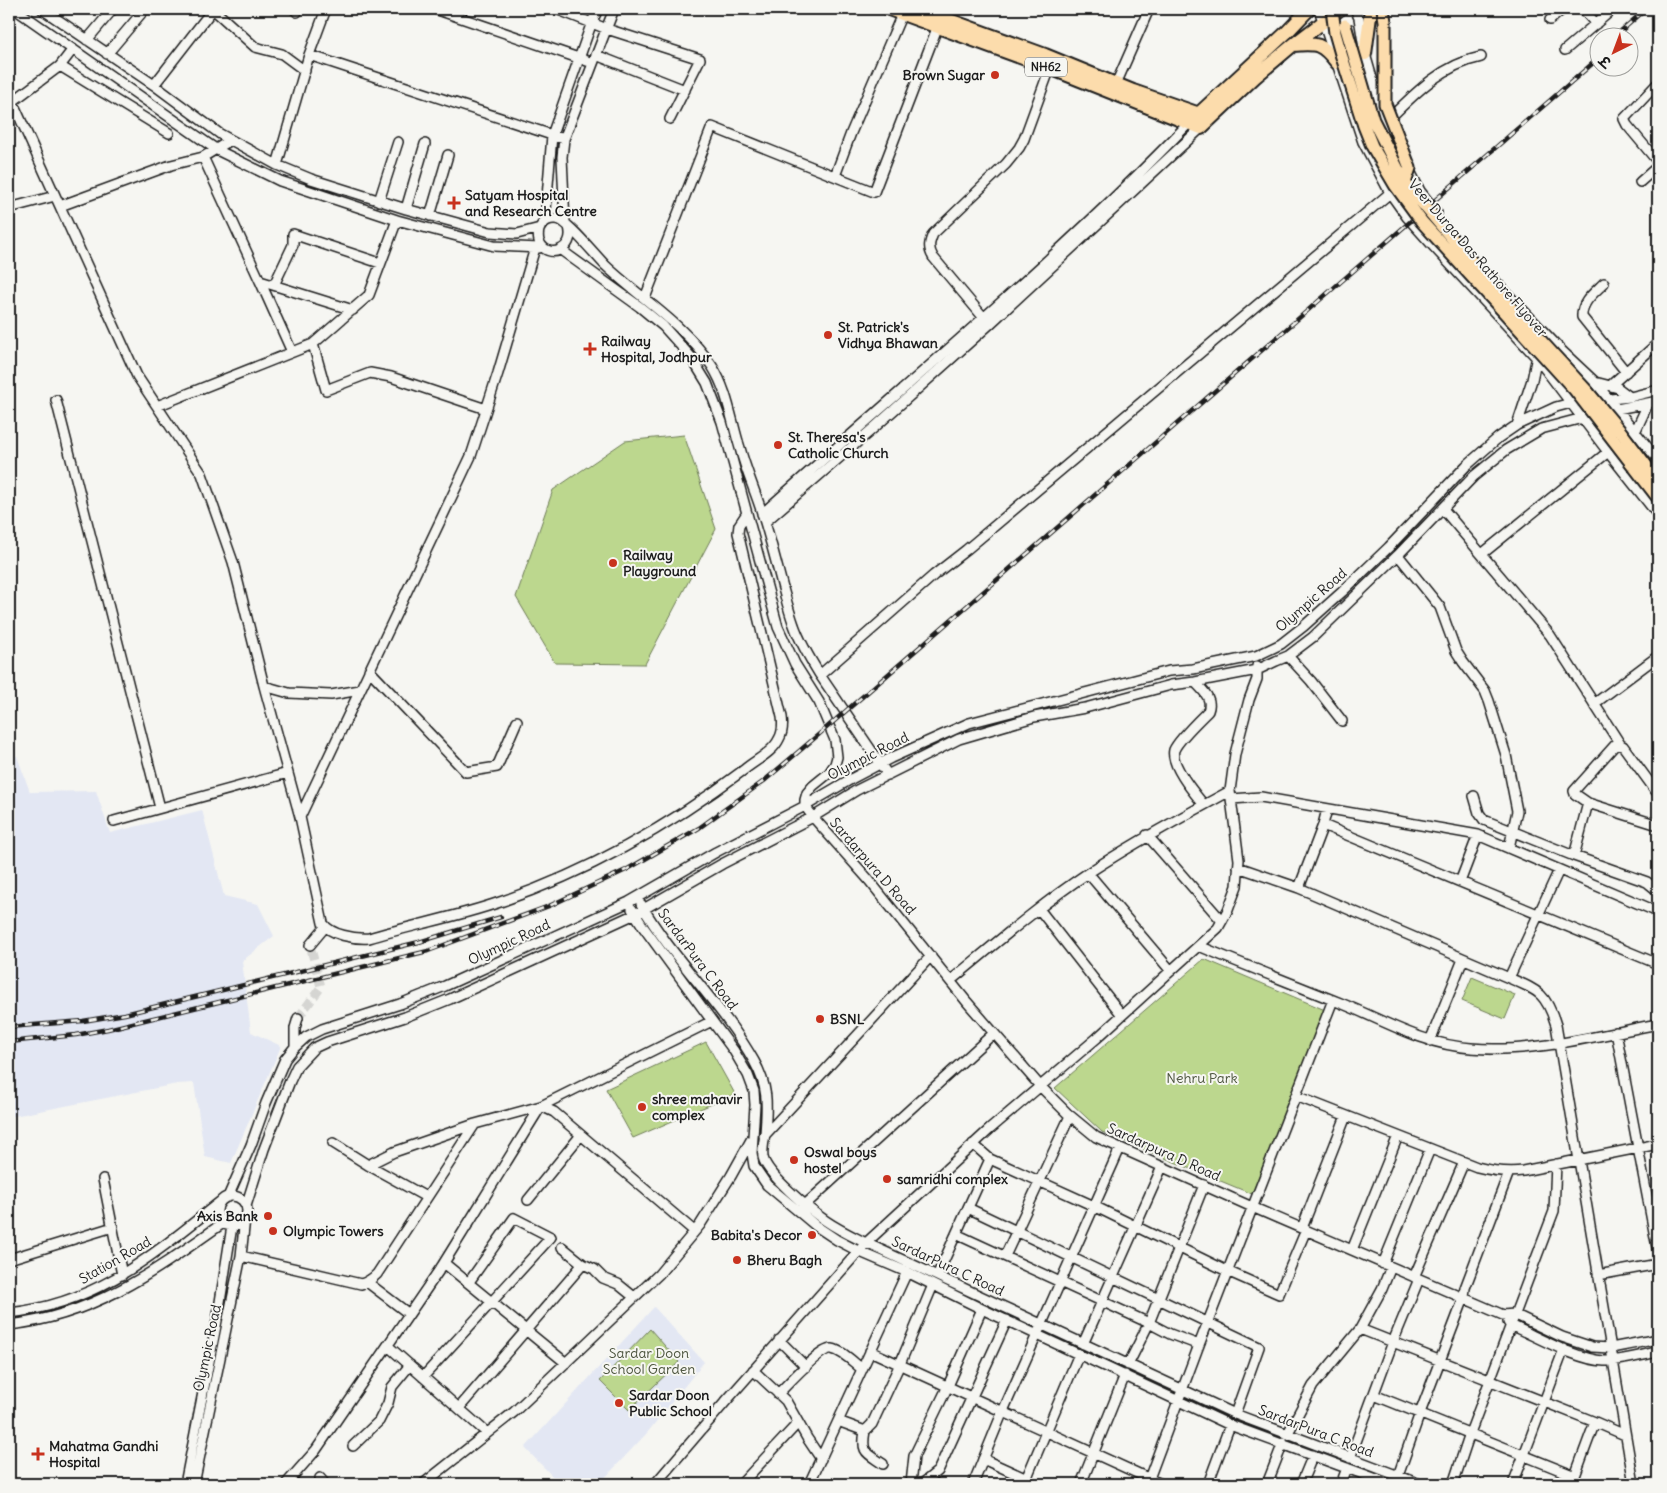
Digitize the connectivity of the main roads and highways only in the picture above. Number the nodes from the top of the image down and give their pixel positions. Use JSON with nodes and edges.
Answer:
{"nodes":[{"id":1,"x":889,"y":9,"type":"edge"},
{"id":2,"x":919,"y":9,"type":"edge"},
{"id":3,"x":1332,"y":9,"type":"edge"},
{"id":4,"x":1340,"y":9,"type":"edge"},
{"id":5,"x":1371,"y":9,"type":"edge"},
{"id":6,"x":1383,"y":9,"type":"edge"},
{"id":7,"x":1304,"y":12,"type":"edge"},
{"id":8,"x":939,"y":22,"type":"junction"},
{"id":9,"x":1345,"y":25,"type":"dead end"},
{"id":10,"x":1293,"y":45,"type":"junction"},
{"id":11,"x":1365,"y":54,"type":"road end"},
{"id":12,"x":1337,"y":63,"type":"road end"},
{"id":13,"x":1196,"y":121,"type":"junction"},
{"id":14,"x":1405,"y":183,"type":"junction"},
{"id":15,"x":1658,"y":481,"type":"edge"},
{"id":16,"x":1658,"y":498,"type":"edge"}],
"edges":[{"from":1,"to":8,"type":"highway","number":"NH62"},
{"from":2,"to":8,"type":"highway","number":"NH62"},
{"from":3,"to":16,"type":"main road","name":"Veer Durga Das Rathore Flyover","bridge":true},
{"from":4,"to":10,"type":"highway"},
{"from":5,"to":11,"type":"highway"},
{"from":6,"to":14,"type":"main road","name":"Veer Durga Das Rathore Flyover","bridge":true},
{"from":7,"to":13,"type":"highway"},
{"from":8,"to":13,"type":"highway","number":"NH62"},
{"from":8,"to":13,"type":"highway","number":"NH62"},
{"from":9,"to":14,"type":"main road","name":"Veer Durga Das Rathore Flyover","bridge":true},
{"from":10,"to":12,"type":"highway"},
{"from":10,"to":13,"type":"highway"},
{"from":14,"to":15,"type":"main road","name":"Veer Durga Das Rathore Flyover","bridge":true}]}
